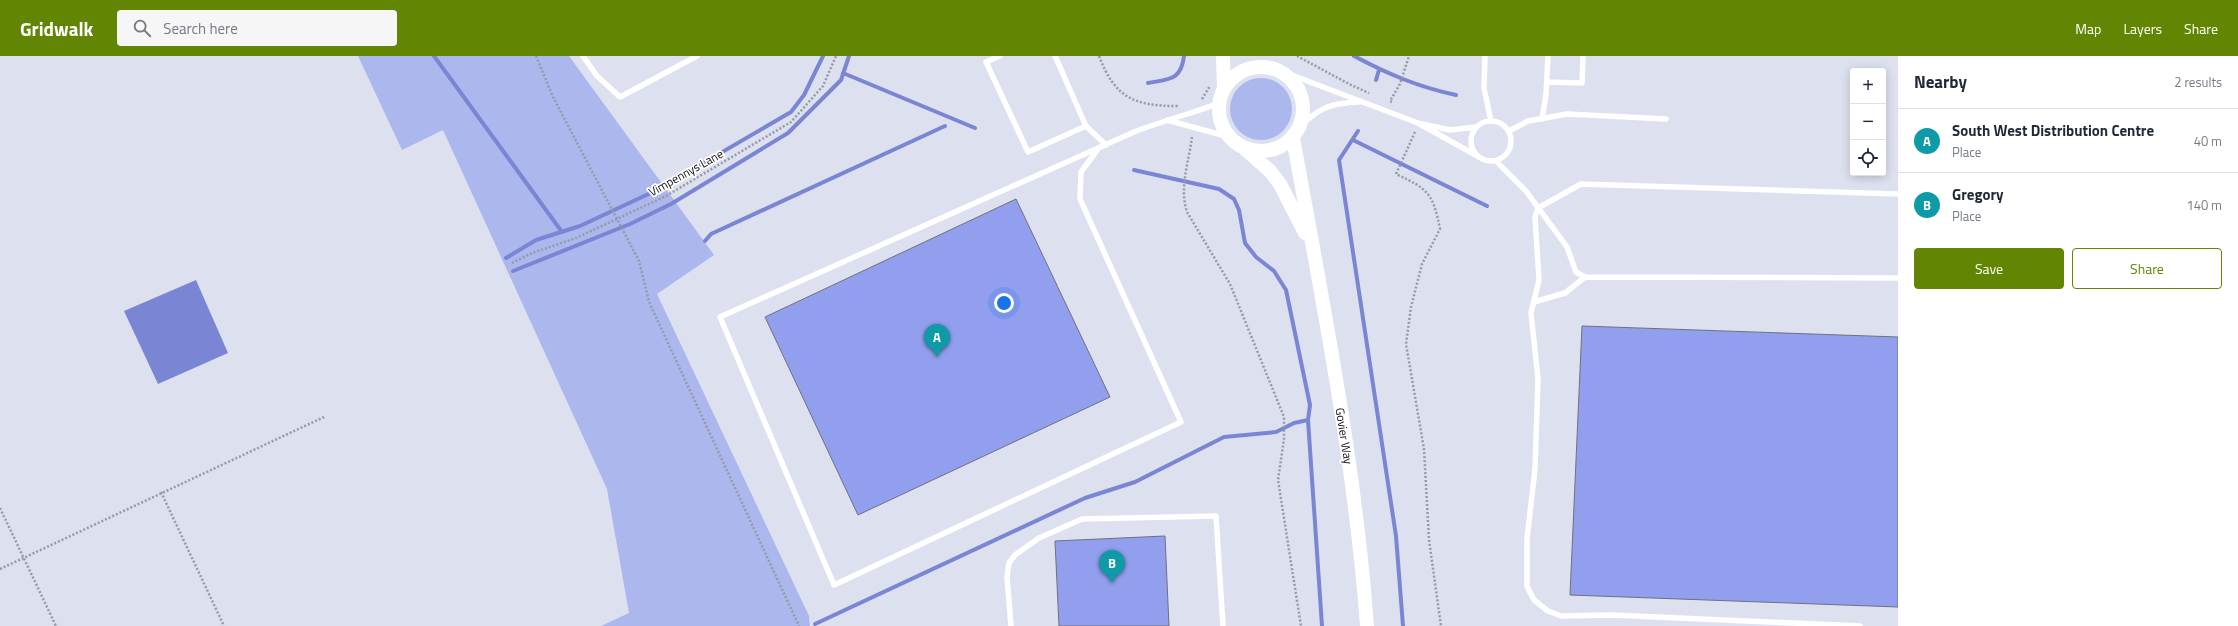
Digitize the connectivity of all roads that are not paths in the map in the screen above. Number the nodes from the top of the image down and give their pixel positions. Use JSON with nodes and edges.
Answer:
{"nodes":[{"id":1,"x":583,"y":56,"type":"edge"},
{"id":2,"x":697,"y":56,"type":"edge"},
{"id":3,"x":1000,"y":56,"type":"edge"},
{"id":4,"x":1055,"y":56,"type":"edge"},
{"id":5,"x":1223,"y":56,"type":"edge"},
{"id":6,"x":1260,"y":56,"type":"edge"},
{"id":7,"x":1485,"y":56,"type":"edge"},
{"id":8,"x":1548,"y":56,"type":"edge"},
{"id":9,"x":1583,"y":56,"type":"edge"},
{"id":10,"x":1275,"y":69,"type":"junction"},
{"id":11,"x":1547,"y":82,"type":"junction"},
{"id":12,"x":1224,"y":88,"type":"junction"},
{"id":13,"x":1362,"y":102,"type":"junction"},
{"id":14,"x":1219,"y":103,"type":"junction"},
{"id":15,"x":1165,"y":119,"type":"junction"},
{"id":16,"x":1542,"y":119,"type":"junction"},
{"id":17,"x":1666,"y":119,"type":"dead end"},
{"id":18,"x":1491,"y":121,"type":"junction"},
{"id":19,"x":1418,"y":123,"type":"junction"},
{"id":20,"x":1086,"y":126,"type":"junction"},
{"id":21,"x":1476,"y":127,"type":"junction"},
{"id":22,"x":1296,"y":132,"type":"junction"},
{"id":23,"x":1508,"y":132,"type":"junction"},
{"id":24,"x":1229,"y":137,"type":"junction"},
{"id":25,"x":1106,"y":146,"type":"junction"},
{"id":26,"x":1098,"y":149,"type":"junction"},
{"id":27,"x":1245,"y":149,"type":"junction"},
{"id":28,"x":1478,"y":157,"type":"junction"},
{"id":29,"x":1496,"y":161,"type":"junction"},
{"id":30,"x":1898,"y":194,"type":"edge"},
{"id":31,"x":1538,"y":208,"type":"junction"},
{"id":32,"x":1313,"y":248,"type":"junction"},
{"id":33,"x":1585,"y":277,"type":"junction"},
{"id":34,"x":1898,"y":278,"type":"edge"},
{"id":35,"x":1534,"y":302,"type":"junction"},
{"id":36,"x":1011,"y":626,"type":"edge"},
{"id":37,"x":1223,"y":626,"type":"edge"},
{"id":38,"x":1367,"y":626,"type":"edge"},
{"id":39,"x":1860,"y":626,"type":"edge"}],
"edges":[{"from":1,"to":2,"type":"lane"},
{"from":3,"to":20,"type":"lane"},
{"from":4,"to":20,"type":"lane"},
{"from":5,"to":12,"type":"street"},
{"from":6,"to":10,"type":"street"},
{"from":7,"to":18,"type":"lane"},
{"from":8,"to":11,"type":"lane"},
{"from":9,"to":11,"type":"lane"},
{"from":10,"to":12,"type":"street"},
{"from":10,"to":13,"type":"lane"},
{"from":10,"to":22,"type":"street"},
{"from":11,"to":16,"type":"lane"},
{"from":12,"to":14,"type":"street"},
{"from":13,"to":19,"type":"lane"},
{"from":13,"to":22,"type":"lane"},
{"from":14,"to":15,"type":"lane"},
{"from":14,"to":24,"type":"street"},
{"from":15,"to":24,"type":"lane"},
{"from":15,"to":25,"type":"lane"},
{"from":16,"to":17,"type":"lane"},
{"from":16,"to":23,"type":"lane"},
{"from":18,"to":21,"type":"lane"},
{"from":18,"to":23,"type":"lane"},
{"from":19,"to":21,"type":"lane"},
{"from":19,"to":28,"type":"lane"},
{"from":20,"to":25,"type":"lane"},
{"from":21,"to":28,"type":"lane"},
{"from":22,"to":27,"type":"street"},
{"from":22,"to":32,"type":"street","name":"Govier Way"},
{"from":23,"to":29,"type":"lane"},
{"from":24,"to":27,"type":"street"},
{"from":25,"to":26,"type":"lane"},
{"from":26,"to":26,"type":"lane"},
{"from":27,"to":32,"type":"street","name":"Govier Way"},
{"from":28,"to":29,"type":"lane"},
{"from":29,"to":31,"type":"lane"},
{"from":30,"to":31,"type":"lane"},
{"from":31,"to":33,"type":"lane"},
{"from":31,"to":35,"type":"lane"},
{"from":32,"to":38,"type":"street","name":"Govier Way"},
{"from":33,"to":34,"type":"lane"},
{"from":33,"to":35,"type":"lane"},
{"from":35,"to":39,"type":"lane"},
{"from":36,"to":37,"type":"lane"}]}
